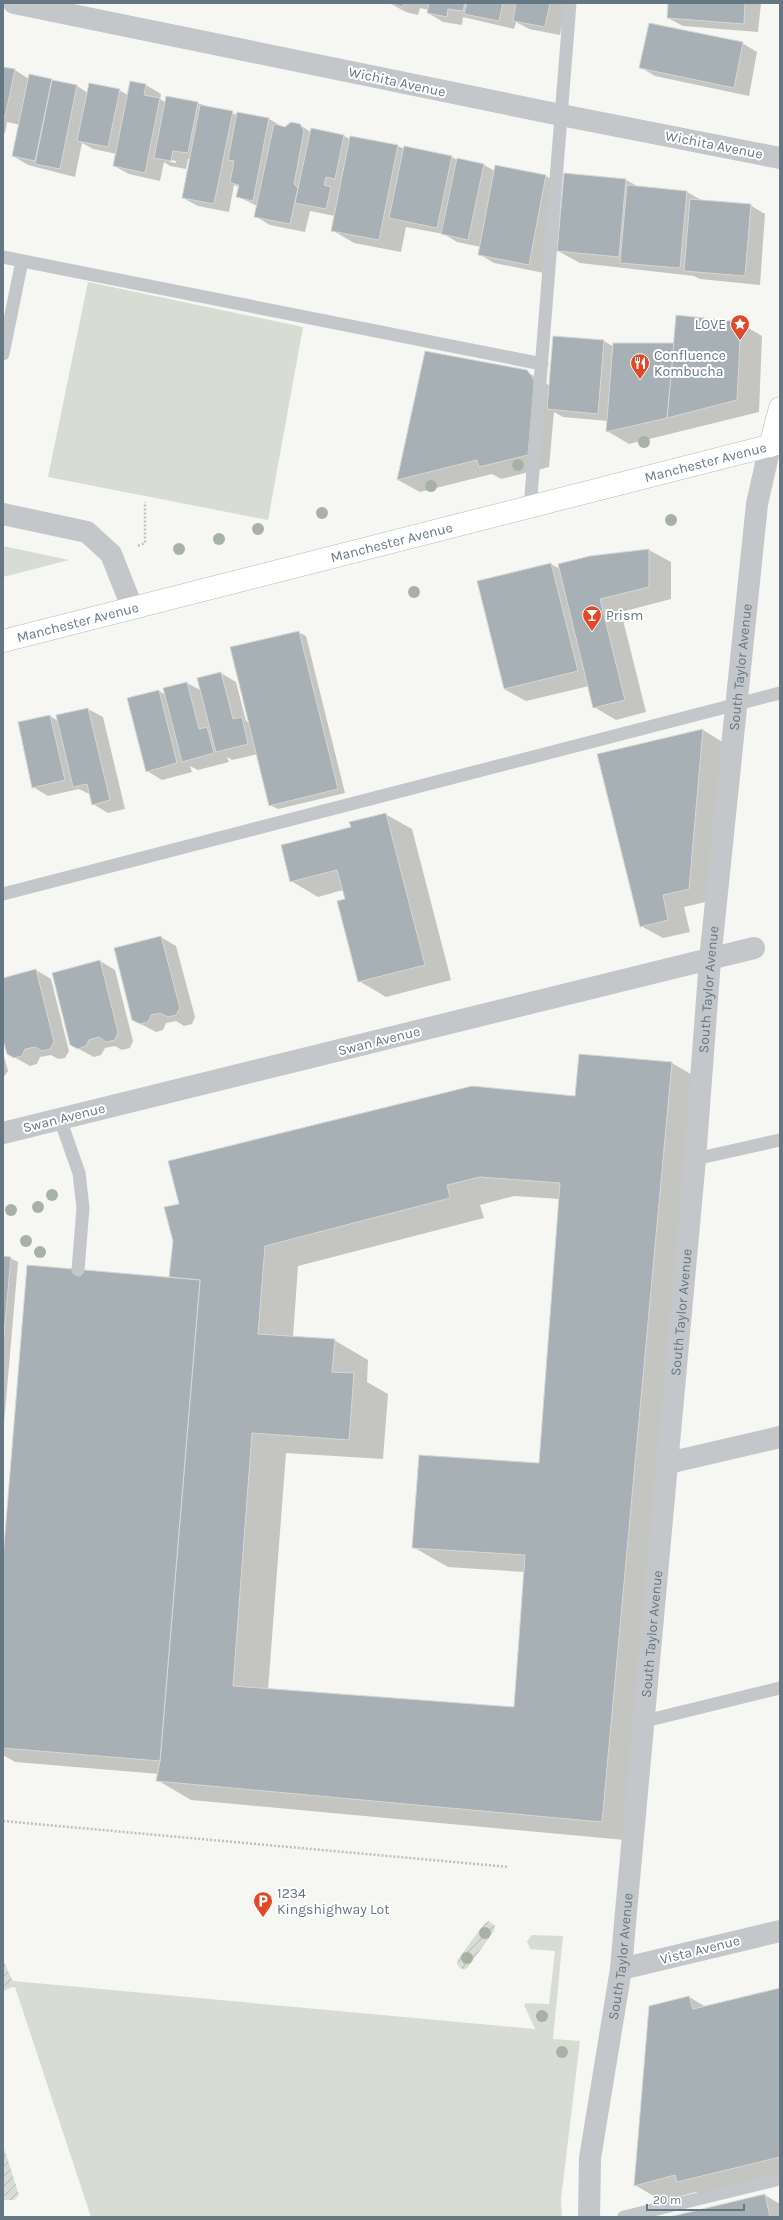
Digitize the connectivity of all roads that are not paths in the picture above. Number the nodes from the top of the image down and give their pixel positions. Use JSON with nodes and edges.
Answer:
{"nodes":[{"id":1,"x":14,"y":3,"type":"edge"},
{"id":2,"x":570,"y":3,"type":"edge"},
{"id":3,"x":561,"y":115,"type":"junction"},
{"id":4,"x":780,"y":158,"type":"edge"},
{"id":5,"x":3,"y":258,"type":"edge"},
{"id":6,"x":22,"y":261,"type":"junction"},
{"id":7,"x":3,"y":354,"type":"edge"},
{"id":8,"x":542,"y":364,"type":"junction"},
{"id":9,"x":780,"y":408,"type":"edge"},
{"id":10,"x":775,"y":445,"type":"edge"},
{"id":11,"x":530,"y":508,"type":"junction"},
{"id":12,"x":3,"y":514,"type":"edge"},
{"id":13,"x":132,"y":607,"type":"junction"},
{"id":14,"x":3,"y":641,"type":"edge"},
{"id":15,"x":780,"y":693,"type":"edge"},
{"id":16,"x":737,"y":704,"type":"junction"},
{"id":17,"x":3,"y":894,"type":"edge"},
{"id":18,"x":754,"y":948,"type":"dead end"},
{"id":19,"x":710,"y":960,"type":"junction"},
{"id":20,"x":60,"y":1119,"type":"junction"},
{"id":21,"x":3,"y":1133,"type":"edge"},
{"id":22,"x":780,"y":1140,"type":"edge"},
{"id":23,"x":695,"y":1159,"type":"junction"},
{"id":24,"x":78,"y":1270,"type":"dead end"},
{"id":25,"x":780,"y":1437,"type":"edge"},
{"id":26,"x":668,"y":1463,"type":"junction"},
{"id":27,"x":780,"y":1688,"type":"edge"},
{"id":28,"x":645,"y":1721,"type":"junction"},
{"id":29,"x":780,"y":1931,"type":"edge"},
{"id":30,"x":621,"y":1969,"type":"junction"},
{"id":31,"x":780,"y":2179,"type":"edge"},
{"id":32,"x":589,"y":2217,"type":"edge"},
{"id":33,"x":624,"y":2217,"type":"edge"}],
"edges":[{"from":1,"to":3,"type":"street","name":"Wichita Avenue"},
{"from":2,"to":3,"type":"lane"},
{"from":3,"to":4,"type":"street","name":"Wichita Avenue"},
{"from":3,"to":8,"type":"lane"},
{"from":5,"to":6,"type":"lane"},
{"from":6,"to":7,"type":"lane"},
{"from":6,"to":8,"type":"lane"},
{"from":8,"to":11,"type":"lane"},
{"from":9,"to":10,"type":"main road","name":"South Taylor Avenue"},
{"from":10,"to":11,"type":"main road","name":"Manchester Avenue"},
{"from":10,"to":16,"type":"street","name":"South Taylor Avenue"},
{"from":11,"to":13,"type":"main road","name":"Manchester Avenue"},
{"from":12,"to":13,"type":"street"},
{"from":13,"to":14,"type":"main road","name":"Manchester Avenue"},
{"from":15,"to":16,"type":"lane"},
{"from":16,"to":17,"type":"lane"},
{"from":16,"to":19,"type":"street","name":"South Taylor Avenue"},
{"from":18,"to":19,"type":"street","name":"Swan Avenue"},
{"from":19,"to":20,"type":"street","name":"Swan Avenue"},
{"from":19,"to":23,"type":"street","name":"South Taylor Avenue"},
{"from":20,"to":21,"type":"street","name":"Swan Avenue"},
{"from":20,"to":24,"type":"lane"},
{"from":22,"to":23,"type":"lane"},
{"from":23,"to":26,"type":"street","name":"South Taylor Avenue"},
{"from":25,"to":26,"type":"street"},
{"from":26,"to":28,"type":"street","name":"South Taylor Avenue"},
{"from":27,"to":28,"type":"lane"},
{"from":28,"to":30,"type":"street","name":"South Taylor Avenue"},
{"from":29,"to":30,"type":"street","name":"Vista Avenue"},
{"from":30,"to":32,"type":"street","name":"South Taylor Avenue"},
{"from":31,"to":33,"type":"lane"}]}
